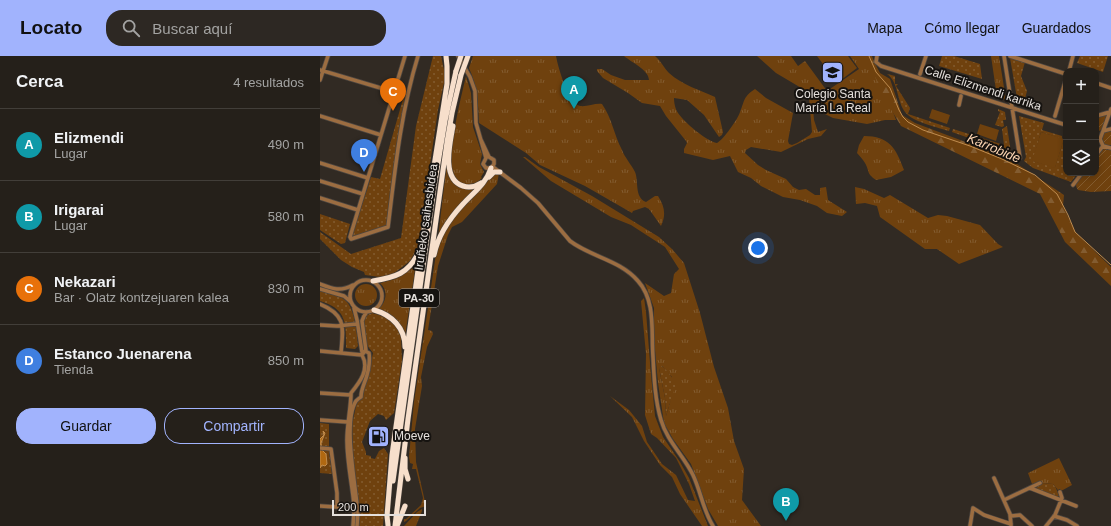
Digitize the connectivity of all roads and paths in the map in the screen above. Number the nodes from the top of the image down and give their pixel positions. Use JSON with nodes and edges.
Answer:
{"nodes":[{"id":1,"x":328,"y":56,"type":"edge"},
{"id":2,"x":405,"y":56,"type":"edge"},
{"id":3,"x":418,"y":56,"type":"edge"},
{"id":4,"x":446,"y":56,"type":"edge"},
{"id":5,"x":458,"y":56,"type":"edge"},
{"id":6,"x":461,"y":56,"type":"edge"},
{"id":7,"x":468,"y":56,"type":"edge"},
{"id":8,"x":926,"y":56,"type":"edge"},
{"id":9,"x":1004,"y":56,"type":"edge"},
{"id":10,"x":1010,"y":56,"type":"edge"},
{"id":11,"x":1073,"y":56,"type":"edge"},
{"id":12,"x":876,"y":57,"type":"edge"},
{"id":13,"x":1070,"y":68,"type":"edge"},
{"id":14,"x":322,"y":70,"type":"edge"},
{"id":15,"x":1063,"y":73,"type":"edge"},
{"id":16,"x":920,"y":74,"type":"dead end"},
{"id":17,"x":454,"y":78,"type":"junction"},
{"id":18,"x":320,"y":80,"type":"edge"},
{"id":19,"x":459,"y":84,"type":"junction"},
{"id":20,"x":1099,"y":84,"type":"edge"},
{"id":21,"x":1111,"y":88,"type":"edge"},
{"id":22,"x":1063,"y":89,"type":"edge"},
{"id":23,"x":394,"y":92,"type":"junction"},
{"id":24,"x":445,"y":96,"type":"junction"},
{"id":25,"x":961,"y":96,"type":"dead end"},
{"id":26,"x":959,"y":105,"type":"dead end"},
{"id":27,"x":1012,"y":108,"type":"junction"},
{"id":28,"x":1110,"y":110,"type":"edge"},
{"id":29,"x":1099,"y":115,"type":"edge"},
{"id":30,"x":320,"y":116,"type":"edge"},
{"id":31,"x":1055,"y":116,"type":"dead end"},
{"id":32,"x":1063,"y":124,"type":"edge"},
{"id":33,"x":1111,"y":129,"type":"edge"},
{"id":34,"x":1103,"y":131,"type":"junction"},
{"id":35,"x":1099,"y":134,"type":"edge"},
{"id":36,"x":381,"y":135,"type":"junction"},
{"id":37,"x":1099,"y":138,"type":"edge"},
{"id":38,"x":1103,"y":146,"type":"junction"},
{"id":39,"x":1111,"y":148,"type":"edge"},
{"id":40,"x":1099,"y":151,"type":"edge"},
{"id":41,"x":487,"y":158,"type":"junction"},
{"id":42,"x":1020,"y":158,"type":"dead end"},
{"id":43,"x":320,"y":163,"type":"edge"},
{"id":44,"x":491,"y":167,"type":"junction"},
{"id":45,"x":500,"y":172,"type":"junction"},
{"id":46,"x":1080,"y":176,"type":"edge"},
{"id":47,"x":488,"y":177,"type":"junction"},
{"id":48,"x":368,"y":178,"type":"junction"},
{"id":49,"x":508,"y":178,"type":"junction"},
{"id":50,"x":320,"y":181,"type":"edge"},
{"id":51,"x":1073,"y":185,"type":"dead end"},
{"id":52,"x":363,"y":194,"type":"junction"},
{"id":53,"x":320,"y":198,"type":"edge"},
{"id":54,"x":358,"y":210,"type":"junction"},
{"id":55,"x":421,"y":249,"type":"junction"},
{"id":56,"x":373,"y":281,"type":"junction"},
{"id":57,"x":357,"y":282,"type":"junction"},
{"id":58,"x":320,"y":284,"type":"edge"},
{"id":59,"x":320,"y":289,"type":"edge"},
{"id":60,"x":425,"y":301,"type":"junction"},
{"id":61,"x":351,"y":302,"type":"junction"},
{"id":62,"x":320,"y":304,"type":"edge"},
{"id":63,"x":354,"y":306,"type":"junction"},
{"id":64,"x":374,"y":310,"type":"junction"},
{"id":65,"x":367,"y":312,"type":"junction"},
{"id":66,"x":320,"y":324,"type":"edge"},
{"id":67,"x":356,"y":324,"type":"dead end"},
{"id":68,"x":342,"y":326,"type":"junction"},
{"id":69,"x":320,"y":351,"type":"edge"},
{"id":70,"x":366,"y":351,"type":"junction"},
{"id":71,"x":341,"y":353,"type":"junction"},
{"id":72,"x":362,"y":355,"type":"junction"},
{"id":73,"x":368,"y":357,"type":"junction"},
{"id":74,"x":404,"y":367,"type":"junction"},
{"id":75,"x":355,"y":390,"type":"junction"},
{"id":76,"x":360,"y":392,"type":"junction"},
{"id":77,"x":320,"y":393,"type":"edge"},
{"id":78,"x":351,"y":396,"type":"junction"},
{"id":79,"x":357,"y":400,"type":"junction"},
{"id":80,"x":320,"y":420,"type":"edge"},
{"id":81,"x":348,"y":422,"type":"junction"},
{"id":82,"x":321,"y":448,"type":"edge"},
{"id":83,"x":404,"y":449,"type":"junction"},
{"id":84,"x":994,"y":478,"type":"dead end"},
{"id":85,"x":408,"y":479,"type":"dead end"},
{"id":86,"x":1040,"y":483,"type":"dead end"},
{"id":87,"x":1030,"y":488,"type":"junction"},
{"id":88,"x":1060,"y":492,"type":"dead end"},
{"id":89,"x":1004,"y":500,"type":"junction"},
{"id":90,"x":1060,"y":501,"type":"junction"},
{"id":91,"x":320,"y":506,"type":"edge"},
{"id":92,"x":354,"y":506,"type":"junction"},
{"id":93,"x":405,"y":506,"type":"dead end"},
{"id":94,"x":1076,"y":506,"type":"dead end"},
{"id":95,"x":337,"y":507,"type":"junction"},
{"id":96,"x":356,"y":512,"type":"junction"},
{"id":97,"x":1011,"y":516,"type":"junction"},
{"id":98,"x":1054,"y":516,"type":"junction"},
{"id":99,"x":1011,"y":525,"type":"edge"},
{"id":100,"x":353,"y":526,"type":"edge"},
{"id":101,"x":357,"y":526,"type":"edge"},
{"id":102,"x":388,"y":526,"type":"edge"},
{"id":103,"x":396,"y":526,"type":"edge"},
{"id":104,"x":713,"y":526,"type":"edge"},
{"id":105,"x":970,"y":526,"type":"edge"},
{"id":106,"x":1032,"y":526,"type":"edge"},
{"id":107,"x":1046,"y":526,"type":"edge"},
{"id":108,"x":1076,"y":526,"type":"edge"}],
"edges":[{"from":1,"to":14,"type":"street"},
{"from":2,"to":23,"type":"street"},
{"from":3,"to":54,"type":"street"},
{"from":4,"to":24,"type":"highway"},
{"from":5,"to":41,"type":"street"},
{"from":6,"to":17,"type":"highway","name":"Iruñeko saihesbidea","number":"PA-30","bridge":true},
{"from":7,"to":19,"type":"highway","name":"Iruñeko saihesbidea","number":"PA-30","bridge":true},
{"from":8,"to":16,"type":"street"},
{"from":9,"to":27,"type":"street"},
{"from":10,"to":15,"type":"street"},
{"from":11,"to":13,"type":"street"},
{"from":12,"to":27,"type":"street","name":"Calle Elizmendi karrika"},
{"from":14,"to":18,"type":"street"},
{"from":14,"to":23,"type":"street"},
{"from":17,"to":24,"type":"highway"},
{"from":17,"to":102,"type":"highway","name":"Iruñeko saihesbidea","number":"PA-30"},
{"from":19,"to":44,"type":"highway"},
{"from":19,"to":60,"type":"highway","name":"Iruñeko saihesbidea","number":"PA-30"},
{"from":20,"to":21,"type":"street"},
{"from":22,"to":31,"type":"street"},
{"from":23,"to":36,"type":"street"},
{"from":24,"to":55,"type":"highway"},
{"from":25,"to":26,"type":"street","name":"Calle Elizmendi karrika"},
{"from":27,"to":32,"type":"street","name":"Calle Elizmendi karrika"},
{"from":27,"to":42,"type":"street"},
{"from":28,"to":29,"type":"street"},
{"from":28,"to":34,"type":"street"},
{"from":30,"to":36,"type":"street"},
{"from":33,"to":34,"type":"street"},
{"from":34,"to":35,"type":"street"},
{"from":36,"to":48,"type":"street"},
{"from":37,"to":38,"type":"street"},
{"from":38,"to":39,"type":"street"},
{"from":38,"to":40,"type":"street"},
{"from":41,"to":44,"type":"street"},
{"from":41,"to":44,"type":"street"},
{"from":43,"to":48,"type":"street"},
{"from":44,"to":45,"type":"street"},
{"from":44,"to":47,"type":"highway"},
{"from":44,"to":49,"type":"street"},
{"from":45,"to":47,"type":"highway"},
{"from":45,"to":49,"type":"street"},
{"from":46,"to":51,"type":"street"},
{"from":47,"to":60,"type":"highway"},
{"from":48,"to":52,"type":"street"},
{"from":49,"to":104,"type":"street"},
{"from":50,"to":52,"type":"street"},
{"from":52,"to":54,"type":"street"},
{"from":53,"to":54,"type":"street"},
{"from":55,"to":56,"type":"highway"},
{"from":55,"to":74,"type":"highway"},
{"from":56,"to":57,"type":"street"},
{"from":56,"to":64,"type":"street"},
{"from":57,"to":58,"type":"street"},
{"from":57,"to":61,"type":"street"},
{"from":59,"to":61,"type":"street"},
{"from":60,"to":83,"type":"highway","name":"Iruñeko saihesbidea","number":"PA-30"},
{"from":61,"to":63,"type":"street"},
{"from":62,"to":68,"type":"street"},
{"from":63,"to":65,"type":"street"},
{"from":63,"to":72,"type":"street"},
{"from":64,"to":65,"type":"street"},
{"from":64,"to":74,"type":"highway"},
{"from":65,"to":70,"type":"street"},
{"from":66,"to":68,"type":"street"},
{"from":67,"to":68,"type":"street"},
{"from":68,"to":71,"type":"street"},
{"from":69,"to":71,"type":"street"},
{"from":70,"to":72,"type":"street"},
{"from":70,"to":73,"type":"street"},
{"from":71,"to":72,"type":"street"},
{"from":72,"to":73,"type":"street"},
{"from":72,"to":75,"type":"street"},
{"from":73,"to":76,"type":"street"},
{"from":74,"to":102,"type":"highway"},
{"from":75,"to":76,"type":"street"},
{"from":75,"to":78,"type":"street"},
{"from":76,"to":79,"type":"street"},
{"from":77,"to":78,"type":"street"},
{"from":78,"to":79,"type":"street"},
{"from":78,"to":81,"type":"street"},
{"from":79,"to":92,"type":"street"},
{"from":80,"to":81,"type":"street"},
{"from":81,"to":92,"type":"street"},
{"from":82,"to":95,"type":"street"},
{"from":83,"to":85,"type":"highway"},
{"from":83,"to":103,"type":"highway","name":"Iruñeko saihesbidea","number":"PA-30"},
{"from":84,"to":89,"type":"street"},
{"from":86,"to":87,"type":"street"},
{"from":87,"to":89,"type":"street"},
{"from":87,"to":90,"type":"street"},
{"from":88,"to":90,"type":"street"},
{"from":89,"to":97,"type":"street"},
{"from":90,"to":94,"type":"street"},
{"from":90,"to":98,"type":"street"},
{"from":91,"to":95,"type":"street"},
{"from":92,"to":95,"type":"street"},
{"from":92,"to":96,"type":"street"},
{"from":92,"to":96,"type":"street"},
{"from":93,"to":103,"type":"highway"},
{"from":96,"to":100,"type":"street"},
{"from":96,"to":101,"type":"street"},
{"from":97,"to":99,"type":"street"},
{"from":97,"to":106,"type":"street"},
{"from":98,"to":107,"type":"street"},
{"from":98,"to":108,"type":"street"},
{"from":99,"to":105,"type":"street"}]}
